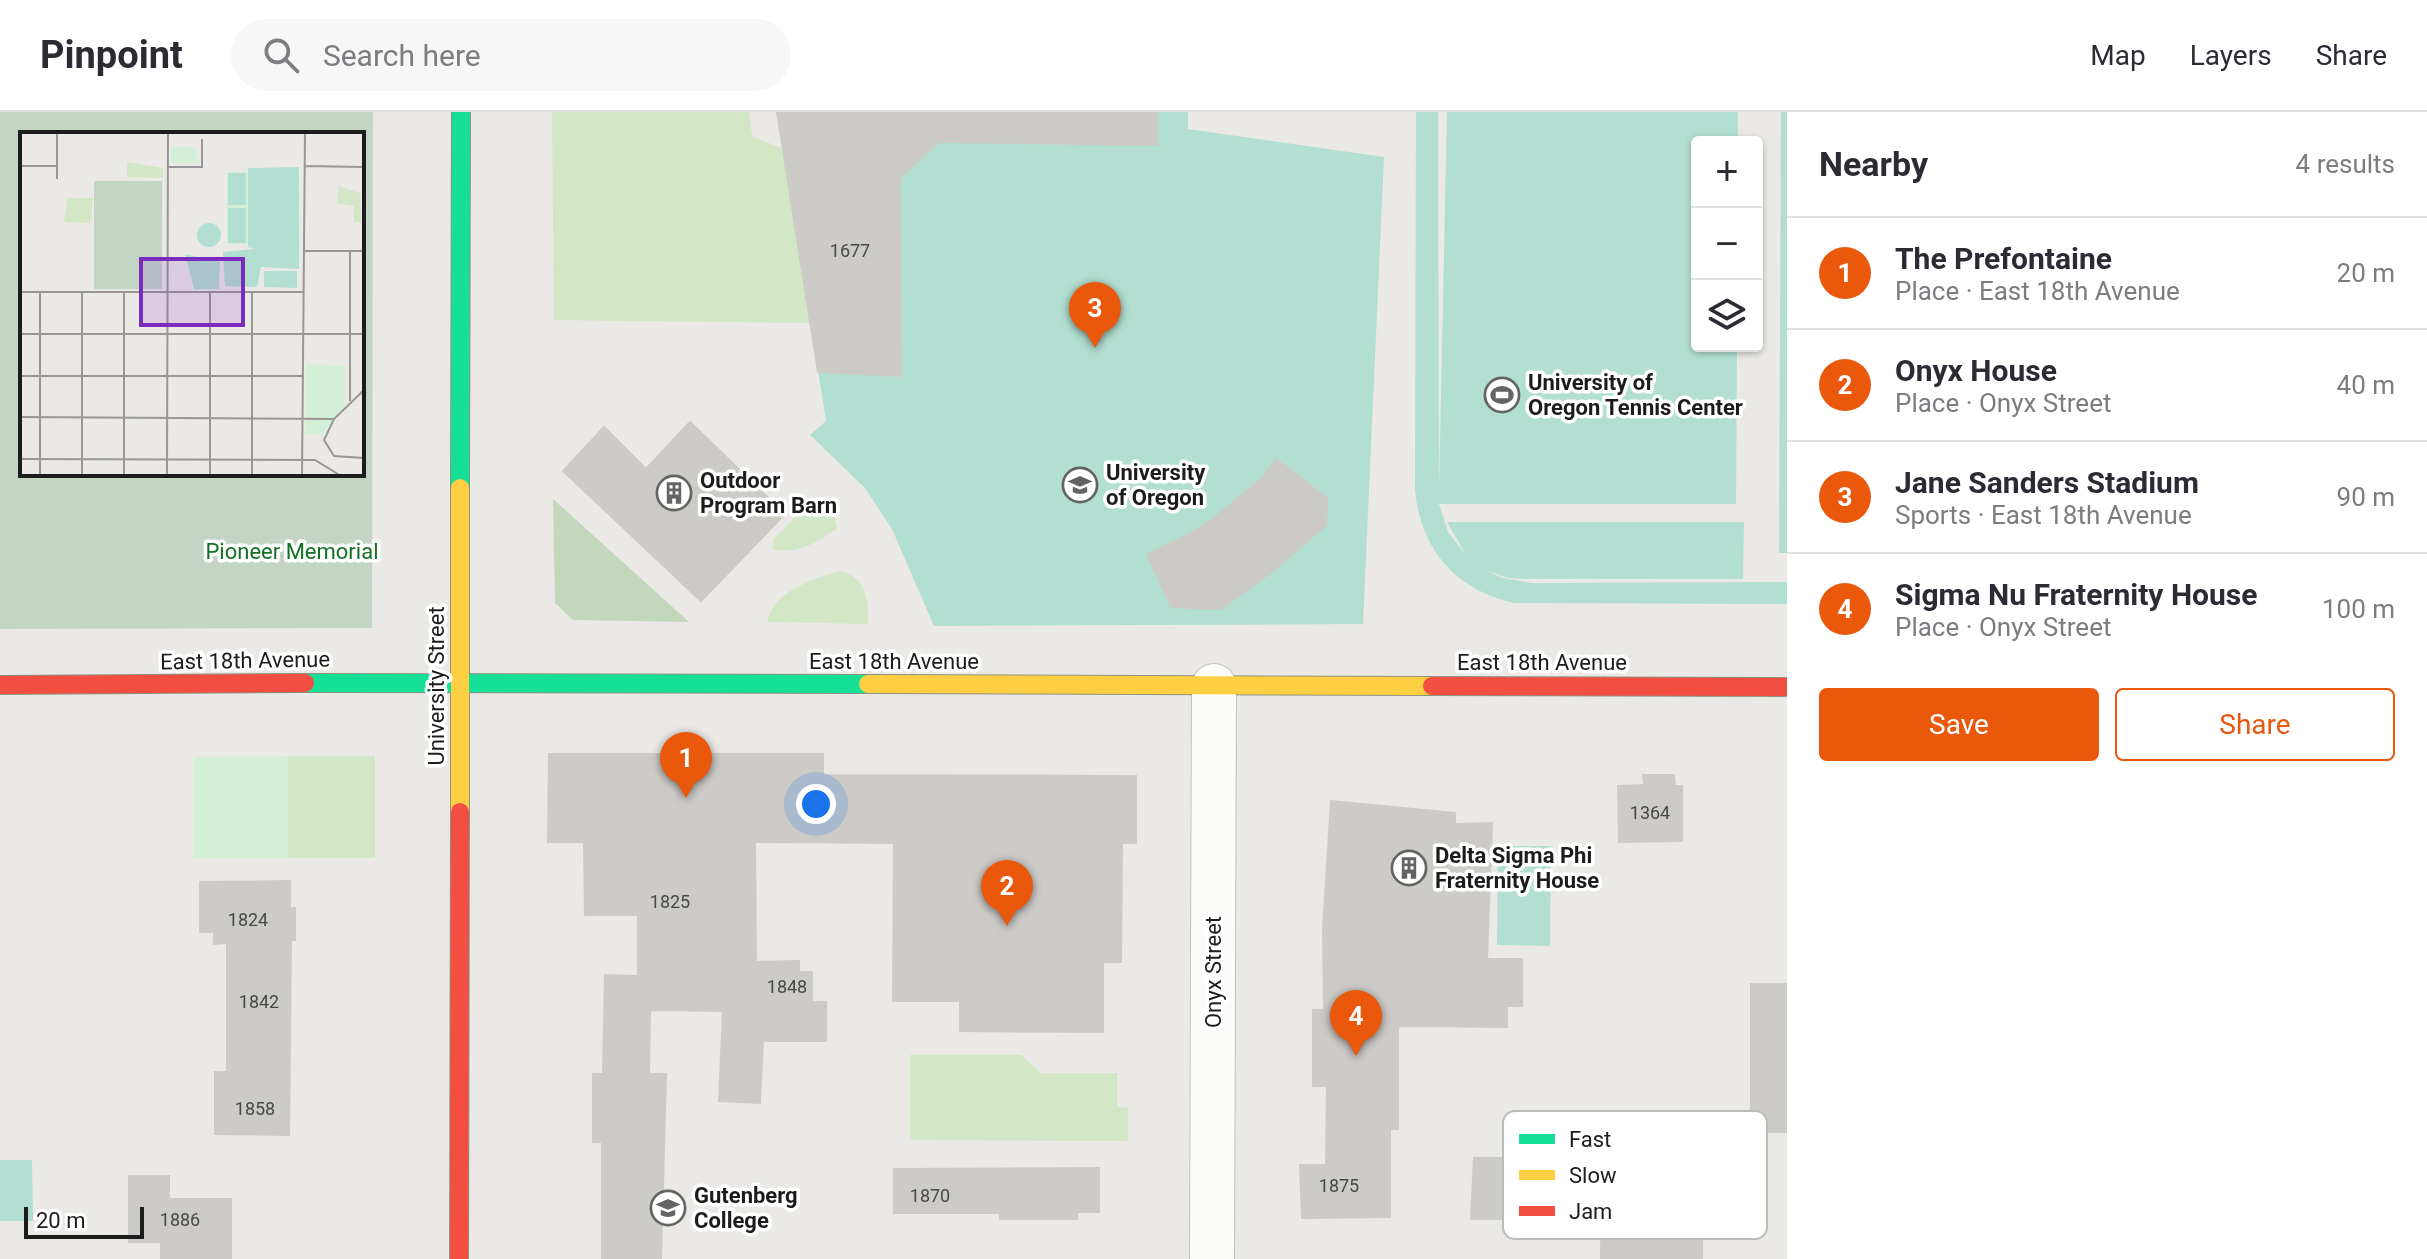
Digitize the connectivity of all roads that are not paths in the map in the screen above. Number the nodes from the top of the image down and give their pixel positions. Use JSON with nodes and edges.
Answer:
{"nodes":[{"id":1,"x":461,"y":112,"type":"edge"},
{"id":2,"x":460,"y":682,"type":"junction"},
{"id":3,"x":0,"y":685,"type":"edge"},
{"id":4,"x":1214,"y":686,"type":"junction"},
{"id":5,"x":1787,"y":687,"type":"edge"},
{"id":6,"x":459,"y":1259,"type":"edge"},
{"id":7,"x":1212,"y":1259,"type":"edge"}],
"edges":[{"from":1,"to":2,"type":"street","name":"University Street"},
{"from":2,"to":3,"type":"street","name":"East 18th Avenue"},
{"from":2,"to":4,"type":"street","name":"East 18th Avenue"},
{"from":2,"to":6,"type":"street","name":"University Street"},
{"from":4,"to":5,"type":"street","name":"East 18th Avenue"},
{"from":4,"to":7,"type":"street","name":"Onyx Street"}]}
